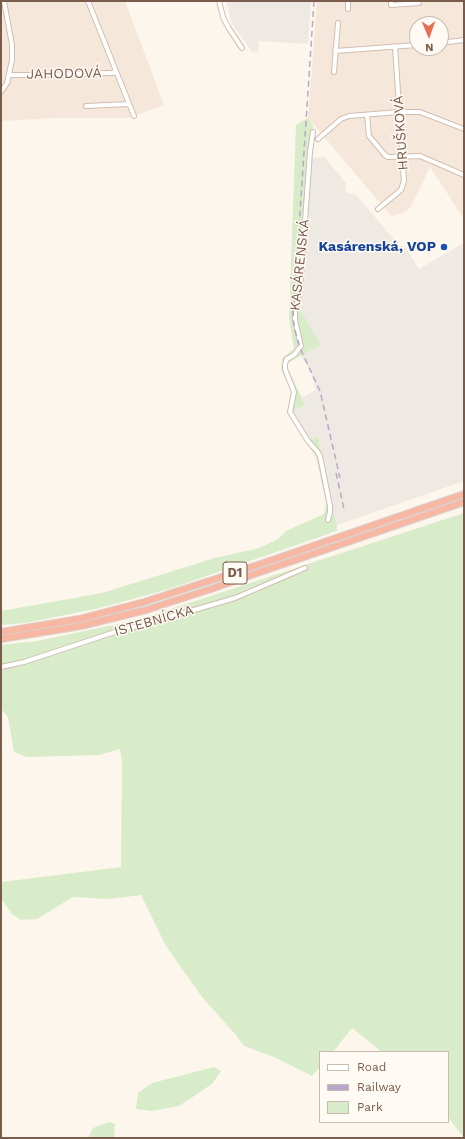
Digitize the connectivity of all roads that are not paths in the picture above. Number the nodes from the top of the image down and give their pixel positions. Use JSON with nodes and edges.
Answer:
{"nodes":[{"id":1,"x":4,"y":1,"type":"edge"},
{"id":2,"x":88,"y":1,"type":"edge"},
{"id":3,"x":219,"y":1,"type":"edge"},
{"id":4,"x":348,"y":1,"type":"edge"},
{"id":5,"x":391,"y":1,"type":"edge"},
{"id":6,"x":418,"y":1,"type":"edge"},
{"id":7,"x":348,"y":9,"type":"dead end"},
{"id":8,"x":338,"y":23,"type":"dead end"},
{"id":9,"x":464,"y":40,"type":"edge"},
{"id":10,"x":449,"y":42,"type":"edge"},
{"id":11,"x":409,"y":45,"type":"edge"},
{"id":12,"x":395,"y":46,"type":"junction"},
{"id":13,"x":242,"y":48,"type":"dead end"},
{"id":14,"x":335,"y":51,"type":"junction"},
{"id":15,"x":116,"y":70,"type":"junction"},
{"id":16,"x":334,"y":72,"type":"dead end"},
{"id":17,"x":9,"y":75,"type":"junction"},
{"id":18,"x":1,"y":92,"type":"edge"},
{"id":19,"x":129,"y":104,"type":"junction"},
{"id":20,"x":86,"y":106,"type":"dead end"},
{"id":21,"x":399,"y":112,"type":"junction"},
{"id":22,"x":367,"y":115,"type":"junction"},
{"id":23,"x":134,"y":116,"type":"dead end"},
{"id":24,"x":464,"y":129,"type":"edge"},
{"id":25,"x":313,"y":132,"type":"dead end"},
{"id":26,"x":318,"y":139,"type":"dead end"},
{"id":27,"x":403,"y":156,"type":"junction"},
{"id":28,"x":464,"y":175,"type":"edge"},
{"id":29,"x":378,"y":210,"type":"dead end"},
{"id":30,"x":464,"y":494,"type":"edge"},
{"id":31,"x":464,"y":502,"type":"edge"},
{"id":32,"x":328,"y":520,"type":"dead end"},
{"id":33,"x":305,"y":568,"type":"dead end"},
{"id":34,"x":1,"y":632,"type":"edge"},
{"id":35,"x":1,"y":640,"type":"edge"},
{"id":36,"x":1,"y":667,"type":"edge"}],
"edges":[{"from":1,"to":17,"type":"street"},
{"from":2,"to":15,"type":"street","name":"JAHODOVÁ"},
{"from":3,"to":13,"type":"street"},
{"from":4,"to":7,"type":"street"},
{"from":5,"to":6,"type":"street"},
{"from":8,"to":14,"type":"street"},
{"from":9,"to":10,"type":"street"},
{"from":11,"to":12,"type":"street"},
{"from":12,"to":14,"type":"street"},
{"from":12,"to":21,"type":"street","name":"HRUŠKOVÁ"},
{"from":14,"to":16,"type":"street"},
{"from":15,"to":17,"type":"street","name":"JAHODOVÁ"},
{"from":15,"to":19,"type":"street","name":"JAHODOVÁ"},
{"from":17,"to":18,"type":"street"},
{"from":19,"to":20,"type":"street"},
{"from":19,"to":23,"type":"street","name":"JAHODOVÁ"},
{"from":21,"to":22,"type":"street"},
{"from":21,"to":24,"type":"street"},
{"from":21,"to":27,"type":"street","name":"HRUŠKOVÁ"},
{"from":22,"to":26,"type":"street"},
{"from":22,"to":27,"type":"street"},
{"from":25,"to":32,"type":"street","name":"KASÁRENSKÁ"},
{"from":27,"to":28,"type":"street"},
{"from":27,"to":29,"type":"street","name":"HRUŠKOVÁ"},
{"from":30,"to":34,"type":"highway","number":"D1"},
{"from":31,"to":35,"type":"highway","number":"D1"},
{"from":33,"to":36,"type":"street","name":"ISTEBNÍCKA"}]}
